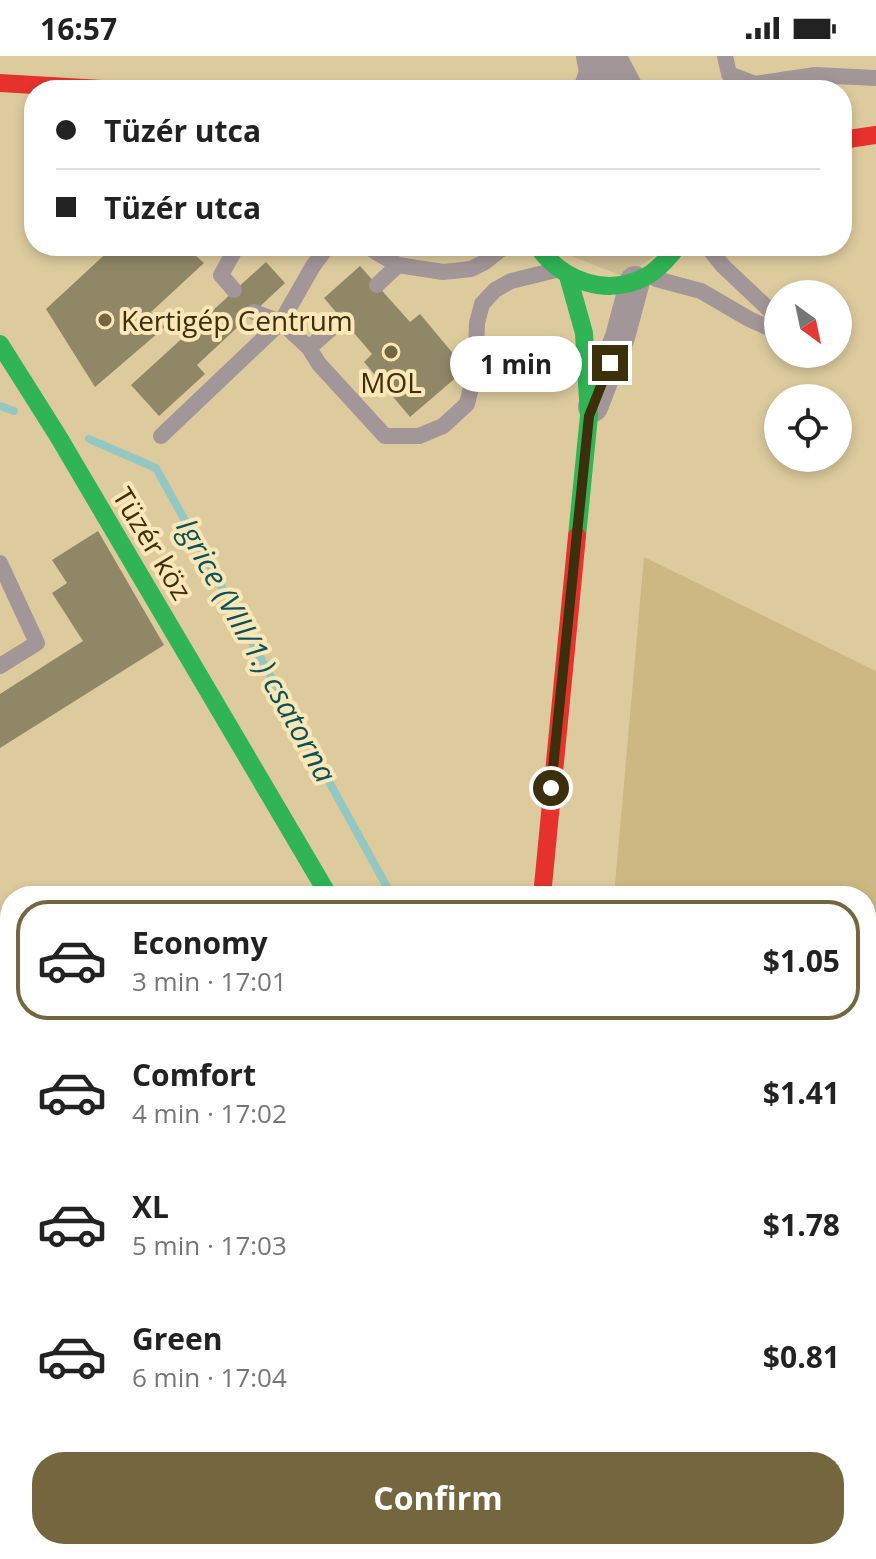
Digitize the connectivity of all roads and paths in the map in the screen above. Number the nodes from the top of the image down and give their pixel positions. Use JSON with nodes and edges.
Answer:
{"nodes":[{"id":1,"x":591,"y":56,"type":"edge"},
{"id":2,"x":611,"y":56,"type":"edge"},
{"id":3,"x":725,"y":56,"type":"edge"},
{"id":4,"x":876,"y":78,"type":"edge"},
{"id":5,"x":591,"y":80,"type":"edge"},
{"id":6,"x":624,"y":80,"type":"edge"},
{"id":7,"x":745,"y":80,"type":"edge"},
{"id":8,"x":782,"y":80,"type":"edge"},
{"id":9,"x":0,"y":83,"type":"edge"},
{"id":10,"x":24,"y":84,"type":"edge"},
{"id":11,"x":876,"y":135,"type":"edge"},
{"id":12,"x":852,"y":139,"type":"edge"},
{"id":13,"x":231,"y":256,"type":"edge"},
{"id":14,"x":320,"y":256,"type":"edge"},
{"id":15,"x":383,"y":256,"type":"edge"},
{"id":16,"x":492,"y":256,"type":"edge"},
{"id":17,"x":545,"y":256,"type":"edge"},
{"id":18,"x":670,"y":256,"type":"edge"},
{"id":19,"x":715,"y":256,"type":"edge"},
{"id":20,"x":398,"y":265,"type":"junction"},
{"id":21,"x":563,"y":273,"type":"junction"},
{"id":22,"x":640,"y":278,"type":"junction"},
{"id":23,"x":377,"y":285,"type":"dead end"},
{"id":24,"x":234,"y":290,"type":"dead end"},
{"id":25,"x":764,"y":305,"type":"edge"},
{"id":26,"x":254,"y":312,"type":"dead end"},
{"id":27,"x":342,"y":319,"type":"dead end"},
{"id":28,"x":281,"y":322,"type":"junction"},
{"id":29,"x":764,"y":326,"type":"edge"},
{"id":30,"x":0,"y":344,"type":"edge"},
{"id":31,"x":309,"y":348,"type":"junction"},
{"id":32,"x":589,"y":416,"type":"junction"},
{"id":33,"x":161,"y":436,"type":"dead end"},
{"id":34,"x":0,"y":563,"type":"edge"},
{"id":35,"x":0,"y":666,"type":"edge"},
{"id":36,"x":323,"y":886,"type":"edge"},
{"id":37,"x":543,"y":886,"type":"edge"}],
"edges":[{"from":1,"to":5,"type":"street"},
{"from":2,"to":6,"type":"street"},
{"from":3,"to":7,"type":"lane"},
{"from":4,"to":8,"type":"lane"},
{"from":9,"to":10,"type":"street"},
{"from":11,"to":12,"type":"street"},
{"from":13,"to":24,"type":"lane"},
{"from":14,"to":28,"type":"lane"},
{"from":15,"to":20,"type":"lane"},
{"from":16,"to":20,"type":"lane"},
{"from":17,"to":21,"type":"street"},
{"from":18,"to":22,"type":"street"},
{"from":19,"to":25,"type":"lane"},
{"from":20,"to":23,"type":"lane"},
{"from":21,"to":22,"type":"street"},
{"from":21,"to":31,"type":"lane"},
{"from":21,"to":32,"type":"street"},
{"from":22,"to":29,"type":"lane"},
{"from":22,"to":32,"type":"street"},
{"from":26,"to":28,"type":"lane"},
{"from":27,"to":31,"type":"lane"},
{"from":28,"to":31,"type":"lane"},
{"from":28,"to":33,"type":"lane"},
{"from":30,"to":36,"type":"street","name":"Tüzér köz"},
{"from":32,"to":37,"type":"street"},
{"from":34,"to":35,"type":"lane"}]}
